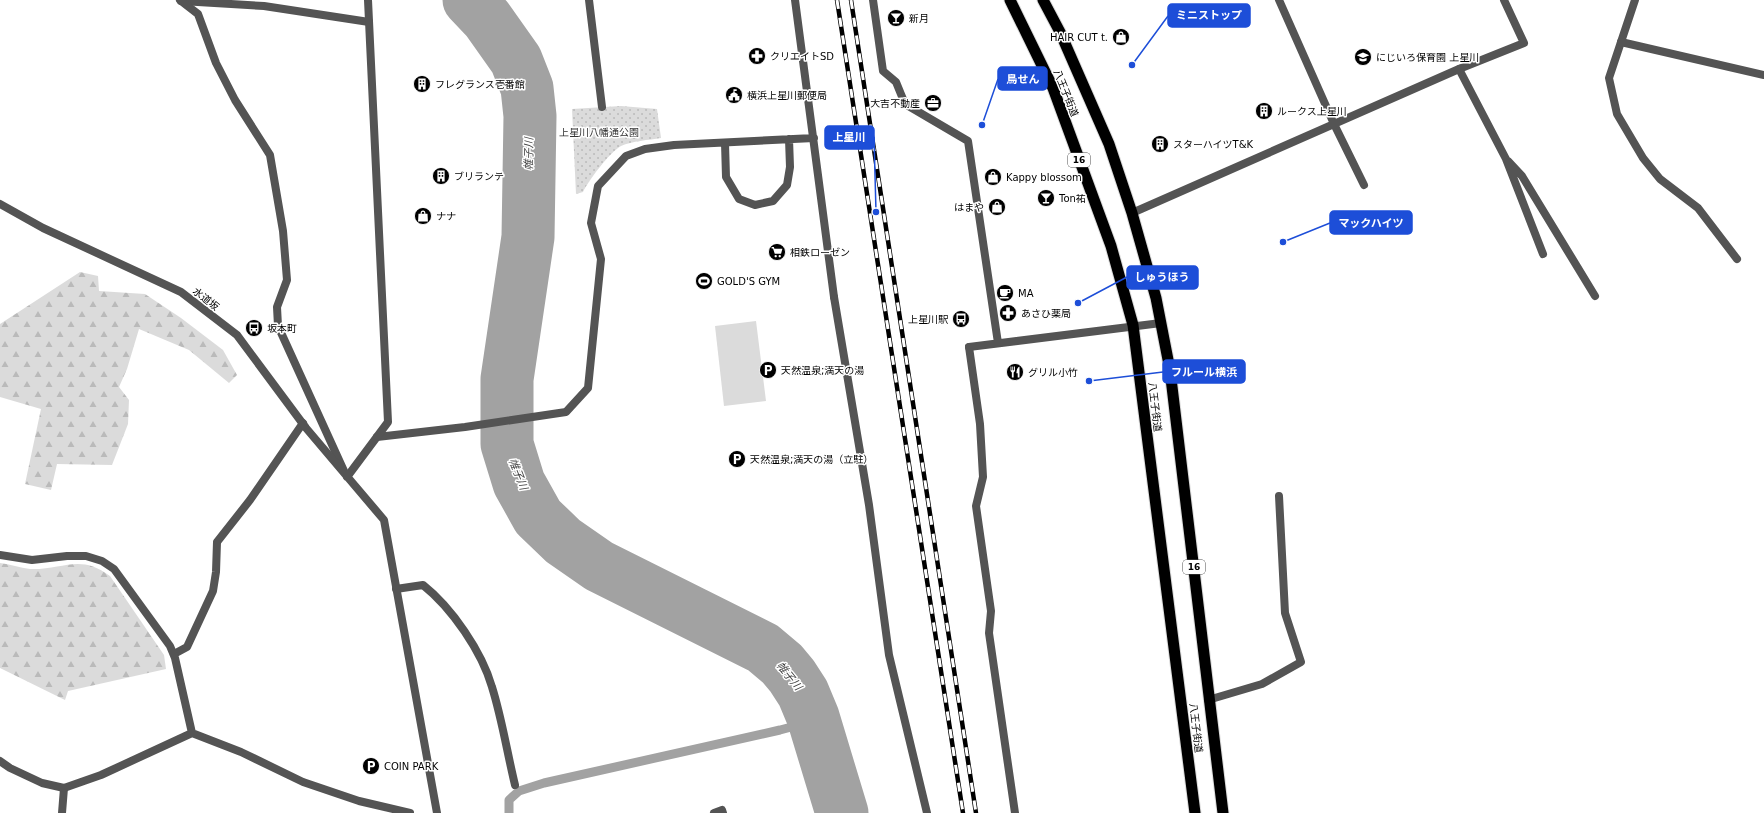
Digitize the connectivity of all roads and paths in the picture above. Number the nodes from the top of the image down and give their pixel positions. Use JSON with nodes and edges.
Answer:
{"nodes":[{"id":1,"x":368,"y":0,"type":"edge"},
{"id":2,"x":589,"y":0,"type":"edge"},
{"id":3,"x":795,"y":0,"type":"edge"},
{"id":4,"x":873,"y":0,"type":"edge"},
{"id":5,"x":1010,"y":0,"type":"edge"},
{"id":6,"x":1043,"y":0,"type":"edge"},
{"id":7,"x":1279,"y":0,"type":"edge"},
{"id":8,"x":1504,"y":0,"type":"edge"},
{"id":9,"x":1635,"y":0,"type":"edge"},
{"id":10,"x":180,"y":1,"type":"edge"},
{"id":11,"x":369,"y":22,"type":"junction"},
{"id":12,"x":1621,"y":42,"type":"junction"},
{"id":13,"x":1459,"y":69,"type":"junction"},
{"id":14,"x":1764,"y":75,"type":"edge"},
{"id":15,"x":602,"y":107,"type":"dead end"},
{"id":16,"x":1334,"y":124,"type":"junction"},
{"id":17,"x":814,"y":138,"type":"junction"},
{"id":18,"x":789,"y":139,"type":"junction"},
{"id":19,"x":725,"y":143,"type":"junction"},
{"id":20,"x":1506,"y":159,"type":"junction"},
{"id":21,"x":1364,"y":185,"type":"dead end"},
{"id":22,"x":0,"y":204,"type":"edge"},
{"id":23,"x":1132,"y":213,"type":"junction"},
{"id":24,"x":1543,"y":254,"type":"dead end"},
{"id":25,"x":1737,"y":259,"type":"dead end"},
{"id":26,"x":1595,"y":296,"type":"dead end"},
{"id":27,"x":1161,"y":322,"type":"junction"},
{"id":28,"x":1133,"y":325,"type":"junction"},
{"id":29,"x":998,"y":343,"type":"junction"},
{"id":30,"x":303,"y":423,"type":"junction"},
{"id":31,"x":377,"y":437,"type":"junction"},
{"id":32,"x":346,"y":477,"type":"junction"},
{"id":33,"x":1279,"y":496,"type":"dead end"},
{"id":34,"x":0,"y":555,"type":"edge"},
{"id":35,"x":396,"y":589,"type":"junction"},
{"id":36,"x":174,"y":654,"type":"junction"},
{"id":37,"x":1208,"y":700,"type":"junction"},
{"id":38,"x":192,"y":734,"type":"junction"},
{"id":39,"x":0,"y":761,"type":"edge"},
{"id":40,"x":515,"y":785,"type":"dead end"},
{"id":41,"x":64,"y":788,"type":"junction"},
{"id":42,"x":62,"y":813,"type":"edge"},
{"id":43,"x":410,"y":813,"type":"edge"},
{"id":44,"x":437,"y":813,"type":"edge"},
{"id":45,"x":714,"y":813,"type":"edge"},
{"id":46,"x":723,"y":813,"type":"edge"},
{"id":47,"x":927,"y":813,"type":"edge"},
{"id":48,"x":1015,"y":813,"type":"edge"},
{"id":49,"x":1195,"y":813,"type":"edge"},
{"id":50,"x":1223,"y":813,"type":"edge"}],
"edges":[{"from":1,"to":11,"type":"street"},
{"from":2,"to":15,"type":"street"},
{"from":3,"to":17,"type":"street"},
{"from":4,"to":29,"type":"street"},
{"from":5,"to":28,"type":"highway","name":"八王子街道","number":"16"},
{"from":6,"to":23,"type":"highway","name":"八王子街道","number":"16"},
{"from":7,"to":16,"type":"street"},
{"from":8,"to":13,"type":"street"},
{"from":9,"to":12,"type":"street"},
{"from":10,"to":11,"type":"street"},
{"from":10,"to":32,"type":"street"},
{"from":11,"to":31,"type":"street"},
{"from":12,"to":14,"type":"street"},
{"from":12,"to":25,"type":"street"},
{"from":13,"to":16,"type":"street"},
{"from":13,"to":20,"type":"street"},
{"from":16,"to":21,"type":"street"},
{"from":16,"to":23,"type":"street"},
{"from":17,"to":18,"type":"street"},
{"from":17,"to":47,"type":"street"},
{"from":18,"to":19,"type":"street"},
{"from":18,"to":19,"type":"street"},
{"from":19,"to":31,"type":"street"},
{"from":20,"to":24,"type":"street"},
{"from":20,"to":26,"type":"street"},
{"from":22,"to":30,"type":"street","name":"水道坂"},
{"from":23,"to":27,"type":"highway","name":"八王子街道","number":"16"},
{"from":27,"to":28,"type":"street"},
{"from":27,"to":37,"type":"highway","name":"八王子街道","number":"16"},
{"from":28,"to":29,"type":"street"},
{"from":28,"to":49,"type":"highway","name":"八王子街道","number":"16"},
{"from":29,"to":48,"type":"street"},
{"from":30,"to":32,"type":"street","name":"水道坂"},
{"from":30,"to":36,"type":"street"},
{"from":31,"to":32,"type":"street"},
{"from":32,"to":35,"type":"street"},
{"from":33,"to":37,"type":"street"},
{"from":34,"to":36,"type":"street"},
{"from":35,"to":40,"type":"street"},
{"from":35,"to":44,"type":"street"},
{"from":36,"to":38,"type":"street"},
{"from":37,"to":50,"type":"highway","name":"八王子街道","number":"16"},
{"from":38,"to":41,"type":"street"},
{"from":38,"to":43,"type":"street"},
{"from":39,"to":41,"type":"street"},
{"from":41,"to":42,"type":"street"},
{"from":45,"to":46,"type":"street"}]}
